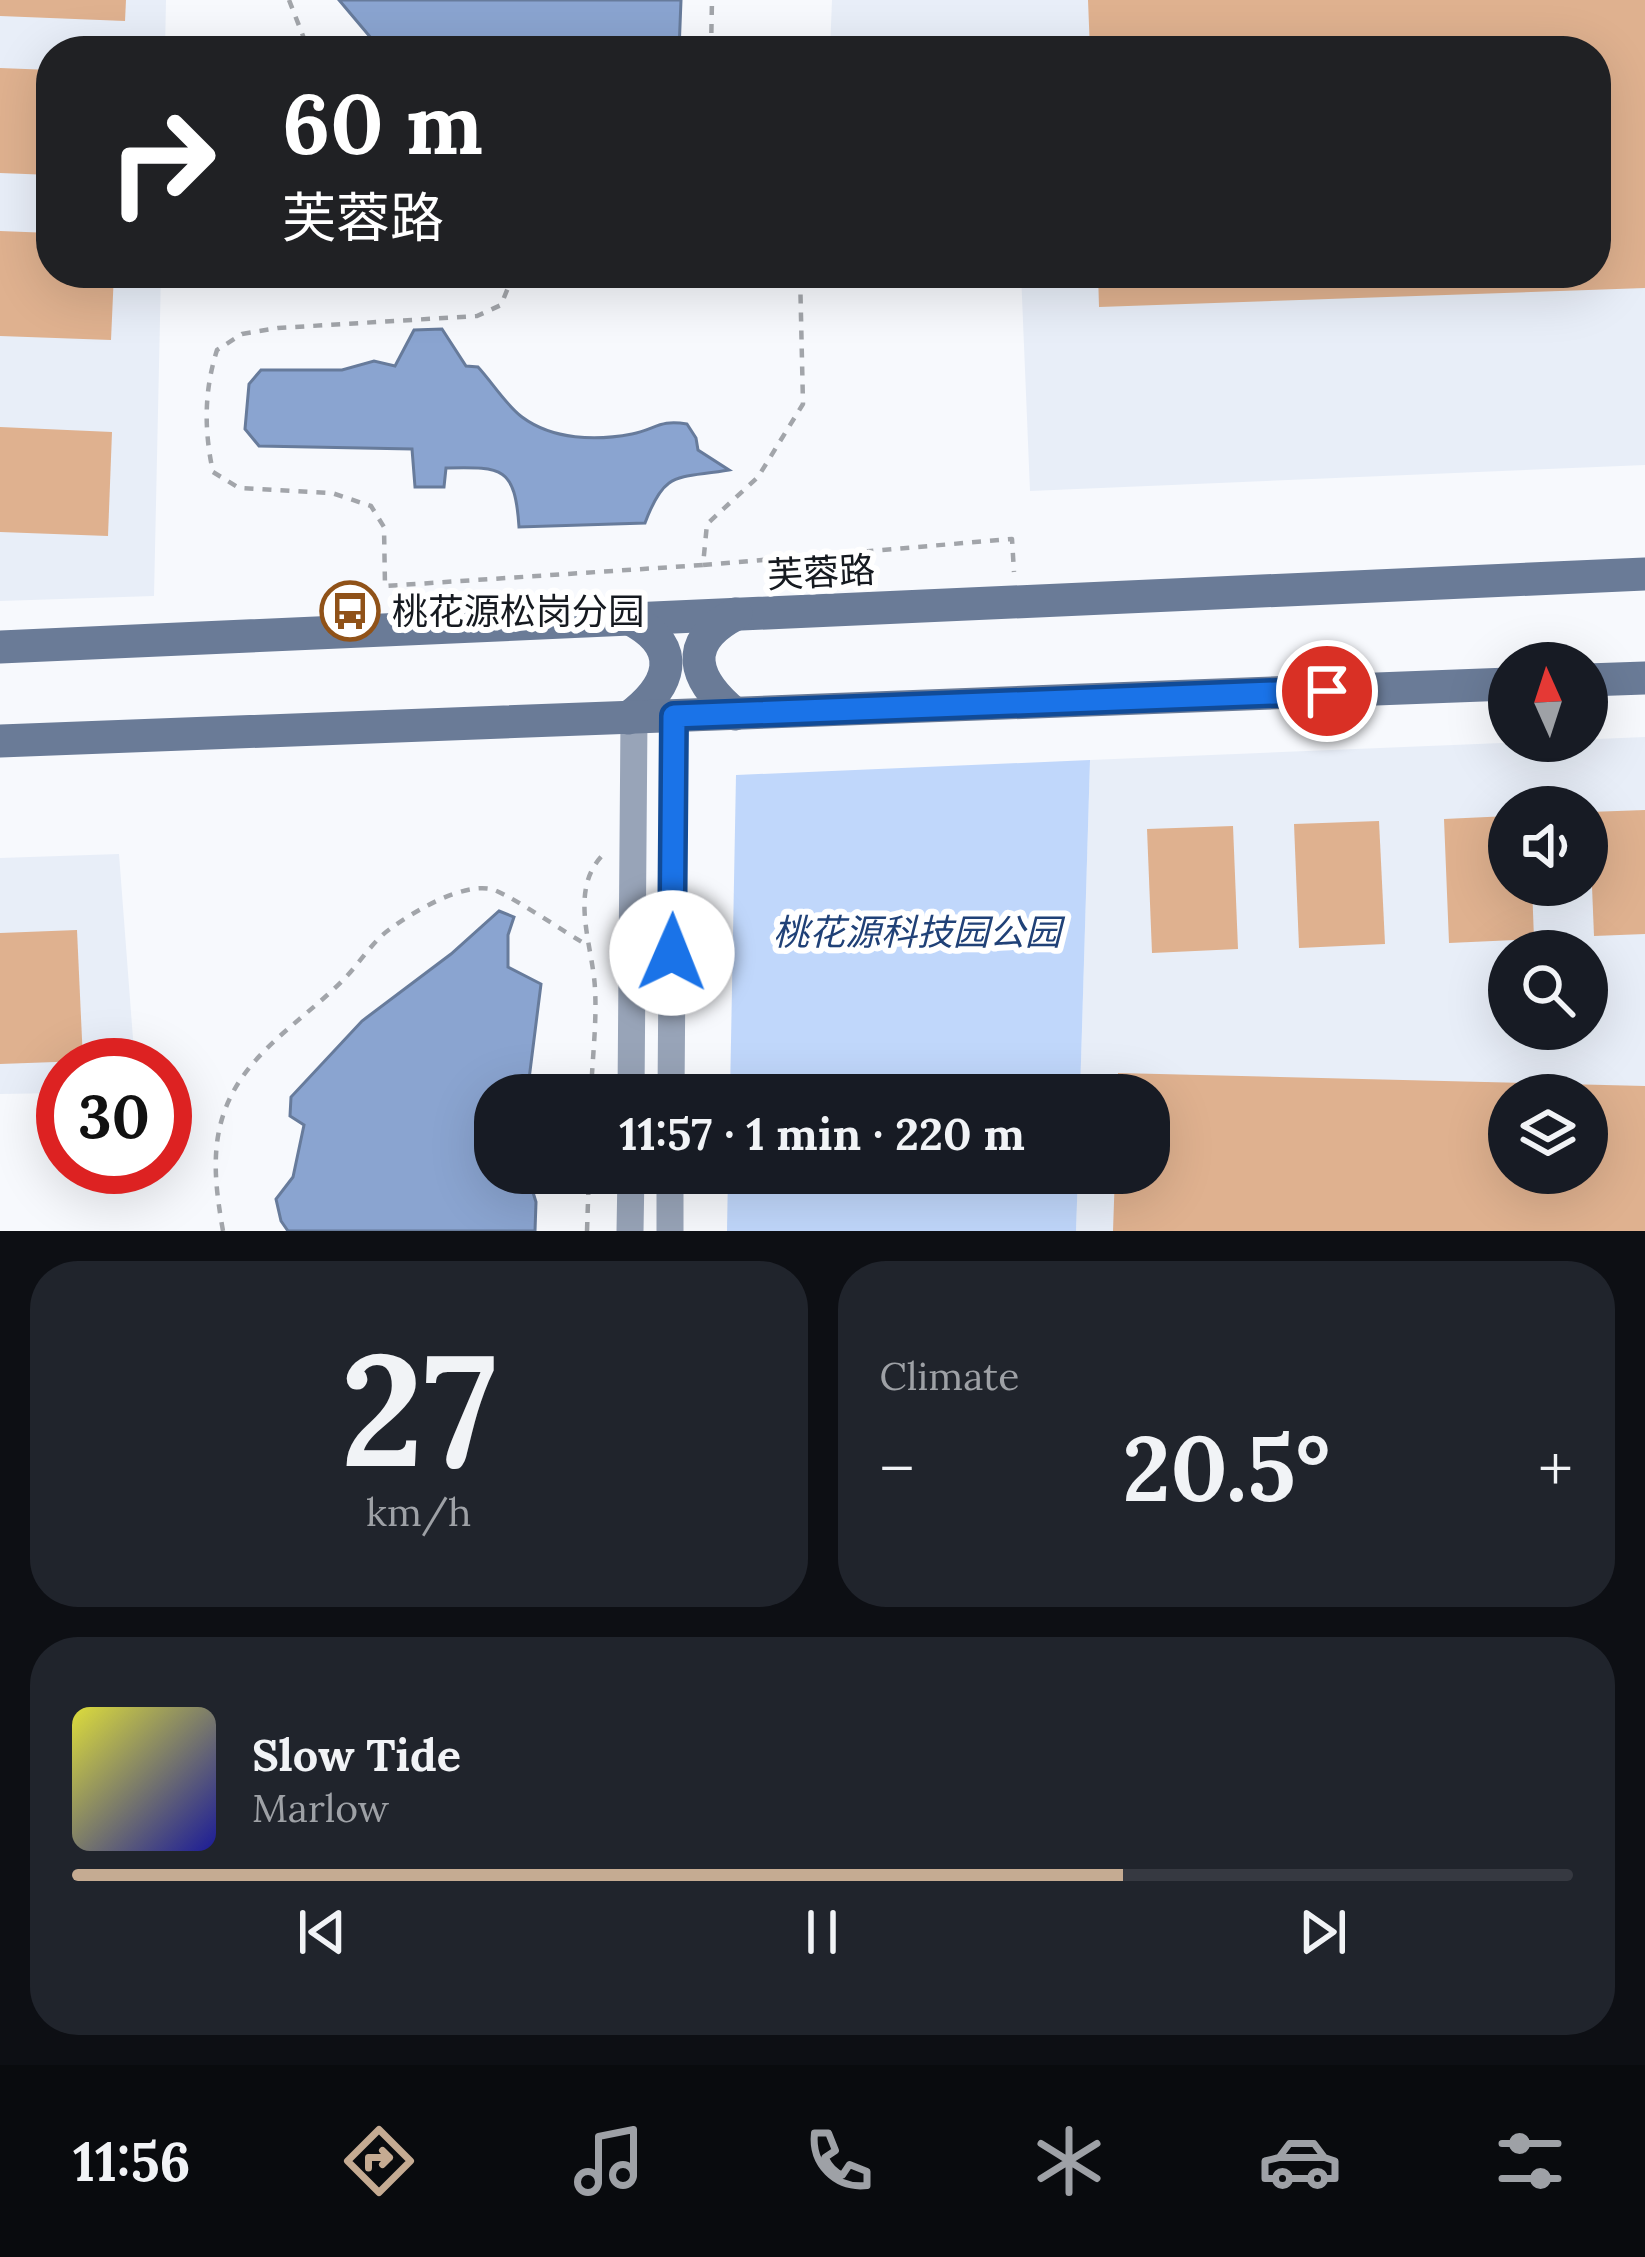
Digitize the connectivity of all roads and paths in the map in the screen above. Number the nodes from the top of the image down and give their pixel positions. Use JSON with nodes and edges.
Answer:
{"nodes":[{"id":1,"x":289,"y":0,"type":"edge"},
{"id":2,"x":712,"y":0,"type":"edge"},
{"id":3,"x":307,"y":36,"type":"edge"},
{"id":4,"x":711,"y":36,"type":"edge"},
{"id":5,"x":508,"y":288,"type":"edge"},
{"id":6,"x":800,"y":288,"type":"edge"},
{"id":7,"x":703,"y":566,"type":"junction"},
{"id":8,"x":1645,"y":574,"type":"edge"},
{"id":9,"x":1016,"y":602,"type":"junction"},
{"id":10,"x":736,"y":614,"type":"junction"},
{"id":11,"x":630,"y":619,"type":"junction"},
{"id":12,"x":0,"y":647,"type":"edge"},
{"id":13,"x":1645,"y":678,"type":"edge"},
{"id":14,"x":1608,"y":679,"type":"edge"},
{"id":15,"x":1488,"y":684,"type":"edge"},
{"id":16,"x":735,"y":714,"type":"junction"},
{"id":17,"x":674,"y":716,"type":"junction"},
{"id":18,"x":631,"y":718,"type":"junction"},
{"id":19,"x":0,"y":741,"type":"edge"},
{"id":20,"x":633,"y":828,"type":"junction"},
{"id":21,"x":587,"y":945,"type":"junction"},
{"id":22,"x":592,"y":1074,"type":"edge"},
{"id":23,"x":632,"y":1074,"type":"edge"},
{"id":24,"x":671,"y":1074,"type":"edge"},
{"id":25,"x":588,"y":1194,"type":"edge"},
{"id":26,"x":631,"y":1194,"type":"edge"},
{"id":27,"x":670,"y":1194,"type":"edge"},
{"id":28,"x":224,"y":1231,"type":"edge"},
{"id":29,"x":587,"y":1231,"type":"edge"},
{"id":30,"x":630,"y":1231,"type":"edge"},
{"id":31,"x":670,"y":1231,"type":"edge"}],
"edges":[{"from":1,"to":3,"type":"path"},
{"from":2,"to":4,"type":"path"},
{"from":5,"to":7,"type":"path"},
{"from":6,"to":7,"type":"path"},
{"from":7,"to":9,"type":"path"},
{"from":8,"to":9,"type":"main road","name":"芙蓉路"},
{"from":9,"to":10,"type":"main road","name":"芙蓉路"},
{"from":10,"to":11,"type":"main road","name":"芙蓉路"},
{"from":10,"to":16,"type":"main road"},
{"from":11,"to":12,"type":"main road","name":"芙蓉路"},
{"from":11,"to":18,"type":"main road"},
{"from":13,"to":14,"type":"main road"},
{"from":15,"to":16,"type":"main road"},
{"from":16,"to":17,"type":"main road"},
{"from":17,"to":18,"type":"main road"},
{"from":17,"to":24,"type":"street"},
{"from":18,"to":19,"type":"main road"},
{"from":18,"to":20,"type":"street"},
{"from":20,"to":21,"type":"path"},
{"from":20,"to":23,"type":"street"},
{"from":21,"to":22,"type":"path"},
{"from":21,"to":28,"type":"path"},
{"from":25,"to":29,"type":"path"},
{"from":26,"to":30,"type":"street"},
{"from":27,"to":31,"type":"street"}]}
